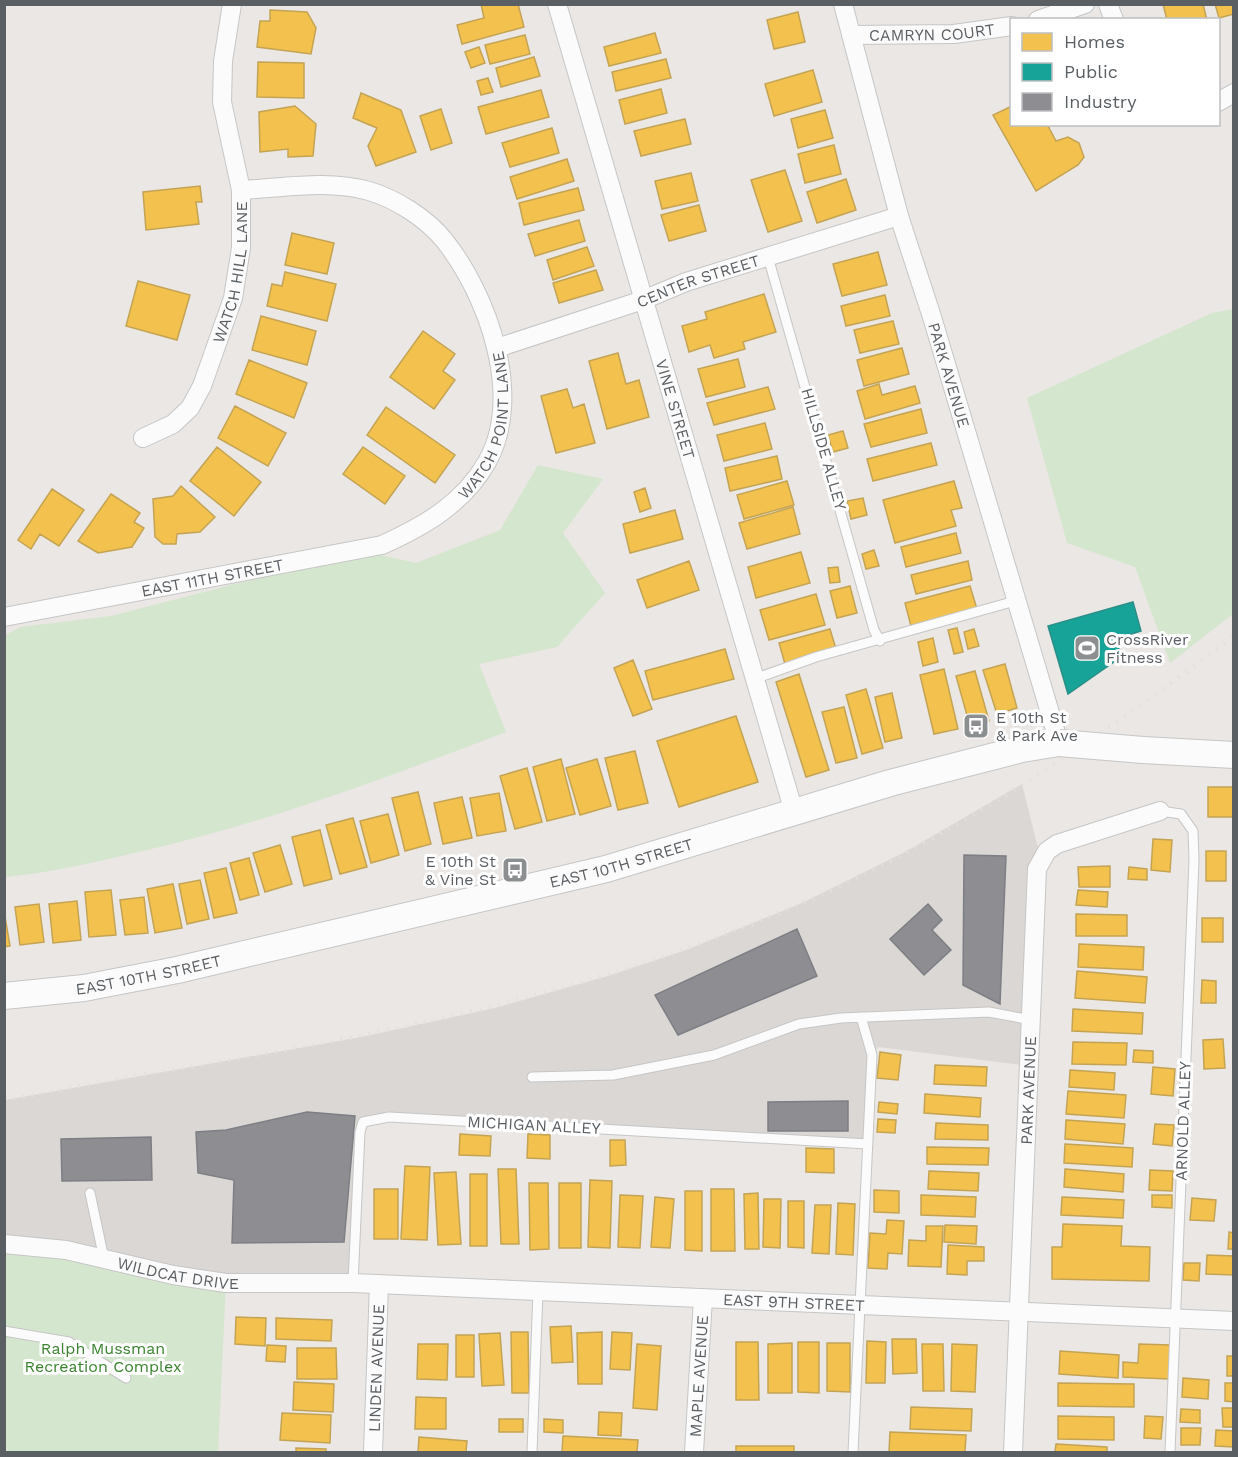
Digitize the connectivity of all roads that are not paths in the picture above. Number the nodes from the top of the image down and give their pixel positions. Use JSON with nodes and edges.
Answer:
{"nodes":[{"id":1,"x":232,"y":4,"type":"edge"},
{"id":2,"x":557,"y":4,"type":"edge"},
{"id":3,"x":843,"y":4,"type":"edge"},
{"id":4,"x":1085,"y":4,"type":"edge"},
{"id":5,"x":1044,"y":18,"type":"edge"},
{"id":6,"x":1010,"y":26,"type":"edge"},
{"id":7,"x":851,"y":35,"type":"junction"},
{"id":8,"x":1233,"y":93,"type":"edge"},
{"id":9,"x":1220,"y":101,"type":"edge"},
{"id":10,"x":241,"y":190,"type":"junction"},
{"id":11,"x":899,"y":216,"type":"junction"},
{"id":12,"x":768,"y":258,"type":"junction"},
{"id":13,"x":643,"y":300,"type":"junction"},
{"id":14,"x":496,"y":348,"type":"junction"},
{"id":15,"x":143,"y":438,"type":"dead end"},
{"id":16,"x":416,"y":529,"type":"joint"},
{"id":17,"x":1015,"y":602,"type":"junction"},
{"id":18,"x":4,"y":616,"type":"edge"},
{"id":19,"x":880,"y":641,"type":"junction"},
{"id":20,"x":754,"y":679,"type":"junction"},
{"id":21,"x":1059,"y":743,"type":"junction"},
{"id":22,"x":1233,"y":755,"type":"edge"},
{"id":23,"x":1160,"y":811,"type":"joint"},
{"id":24,"x":794,"y":812,"type":"junction"},
{"id":25,"x":4,"y":996,"type":"edge"},
{"id":26,"x":861,"y":1017,"type":"junction"},
{"id":27,"x":1031,"y":1020,"type":"junction"},
{"id":28,"x":532,"y":1077,"type":"dead end"},
{"id":29,"x":868,"y":1144,"type":"junction"},
{"id":30,"x":90,"y":1193,"type":"dead end"},
{"id":31,"x":4,"y":1244,"type":"edge"},
{"id":32,"x":104,"y":1259,"type":"junction"},
{"id":33,"x":352,"y":1283,"type":"junction"},
{"id":34,"x":379,"y":1284,"type":"junction"},
{"id":35,"x":538,"y":1291,"type":"junction"},
{"id":36,"x":703,"y":1298,"type":"junction"},
{"id":37,"x":859,"y":1305,"type":"junction"},
{"id":38,"x":1019,"y":1312,"type":"junction"},
{"id":39,"x":1176,"y":1319,"type":"junction"},
{"id":40,"x":1233,"y":1321,"type":"edge"},
{"id":41,"x":4,"y":1331,"type":"edge"},
{"id":42,"x":126,"y":1378,"type":"dead end"},
{"id":43,"x":373,"y":1452,"type":"edge"},
{"id":44,"x":532,"y":1452,"type":"edge"},
{"id":45,"x":694,"y":1452,"type":"edge"},
{"id":46,"x":853,"y":1452,"type":"edge"},
{"id":47,"x":1012,"y":1452,"type":"edge"},
{"id":48,"x":1170,"y":1452,"type":"edge"}],
"edges":[{"from":1,"to":10,"type":"street","name":"WATCH HILL LANE"},
{"from":2,"to":13,"type":"street","name":"VINE STREET"},
{"from":3,"to":7,"type":"street","name":"PARK AVENUE"},
{"from":4,"to":5,"type":"street"},
{"from":6,"to":7,"type":"street","name":"CAMRYN COURT"},
{"from":7,"to":11,"type":"street","name":"PARK AVENUE"},
{"from":8,"to":9,"type":"street"},
{"from":10,"to":14,"type":"street","name":"WATCH POINT LANE"},
{"from":10,"to":15,"type":"street","name":"WATCH HILL LANE"},
{"from":11,"to":12,"type":"street","name":"CENTER STREET"},
{"from":11,"to":17,"type":"street","name":"PARK AVENUE"},
{"from":12,"to":13,"type":"street","name":"CENTER STREET"},
{"from":12,"to":19,"type":"lane","name":"HILLSIDE ALLEY"},
{"from":13,"to":14,"type":"street","name":"CENTER STREET"},
{"from":13,"to":20,"type":"street","name":"VINE STREET"},
{"from":14,"to":16,"type":"street","name":"WATCH POINT LANE"},
{"from":16,"to":18,"type":"street","name":"EAST 11TH STREET"},
{"from":17,"to":19,"type":"lane"},
{"from":17,"to":21,"type":"street","name":"PARK AVENUE"},
{"from":19,"to":20,"type":"lane"},
{"from":20,"to":24,"type":"street","name":"VINE STREET"},
{"from":21,"to":22,"type":"main road","name":"EAST 10TH STREET","bridge":true},
{"from":21,"to":24,"type":"main road","name":"EAST 10TH STREET"},
{"from":23,"to":27,"type":"street","name":"PARK AVENUE"},
{"from":23,"to":39,"type":"lane","name":"ARNOLD ALLEY"},
{"from":24,"to":25,"type":"main road","name":"EAST 10TH STREET"},
{"from":26,"to":27,"type":"lane"},
{"from":26,"to":28,"type":"lane"},
{"from":26,"to":29,"type":"lane"},
{"from":27,"to":38,"type":"street","name":"PARK AVENUE"},
{"from":29,"to":33,"type":"lane","name":"MICHIGAN ALLEY"},
{"from":29,"to":37,"type":"lane"},
{"from":30,"to":32,"type":"lane"},
{"from":31,"to":32,"type":"street","name":"WILDCAT DRIVE"},
{"from":32,"to":33,"type":"street","name":"WILDCAT DRIVE"},
{"from":33,"to":34,"type":"street","name":"EAST 9TH STREET"},
{"from":34,"to":35,"type":"street","name":"EAST 9TH STREET"},
{"from":34,"to":43,"type":"street","name":"LINDEN AVENUE"},
{"from":35,"to":36,"type":"street","name":"EAST 9TH STREET"},
{"from":35,"to":44,"type":"lane"},
{"from":36,"to":37,"type":"street","name":"EAST 9TH STREET"},
{"from":36,"to":45,"type":"street","name":"MAPLE AVENUE"},
{"from":37,"to":38,"type":"street","name":"EAST 9TH STREET"},
{"from":37,"to":46,"type":"lane"},
{"from":38,"to":39,"type":"street","name":"EAST 9TH STREET"},
{"from":38,"to":47,"type":"street","name":"PARK AVENUE"},
{"from":39,"to":40,"type":"street","name":"EAST 9TH STREET"},
{"from":39,"to":48,"type":"lane","name":"ARNOLD ALLEY"},
{"from":41,"to":42,"type":"lane"}]}
